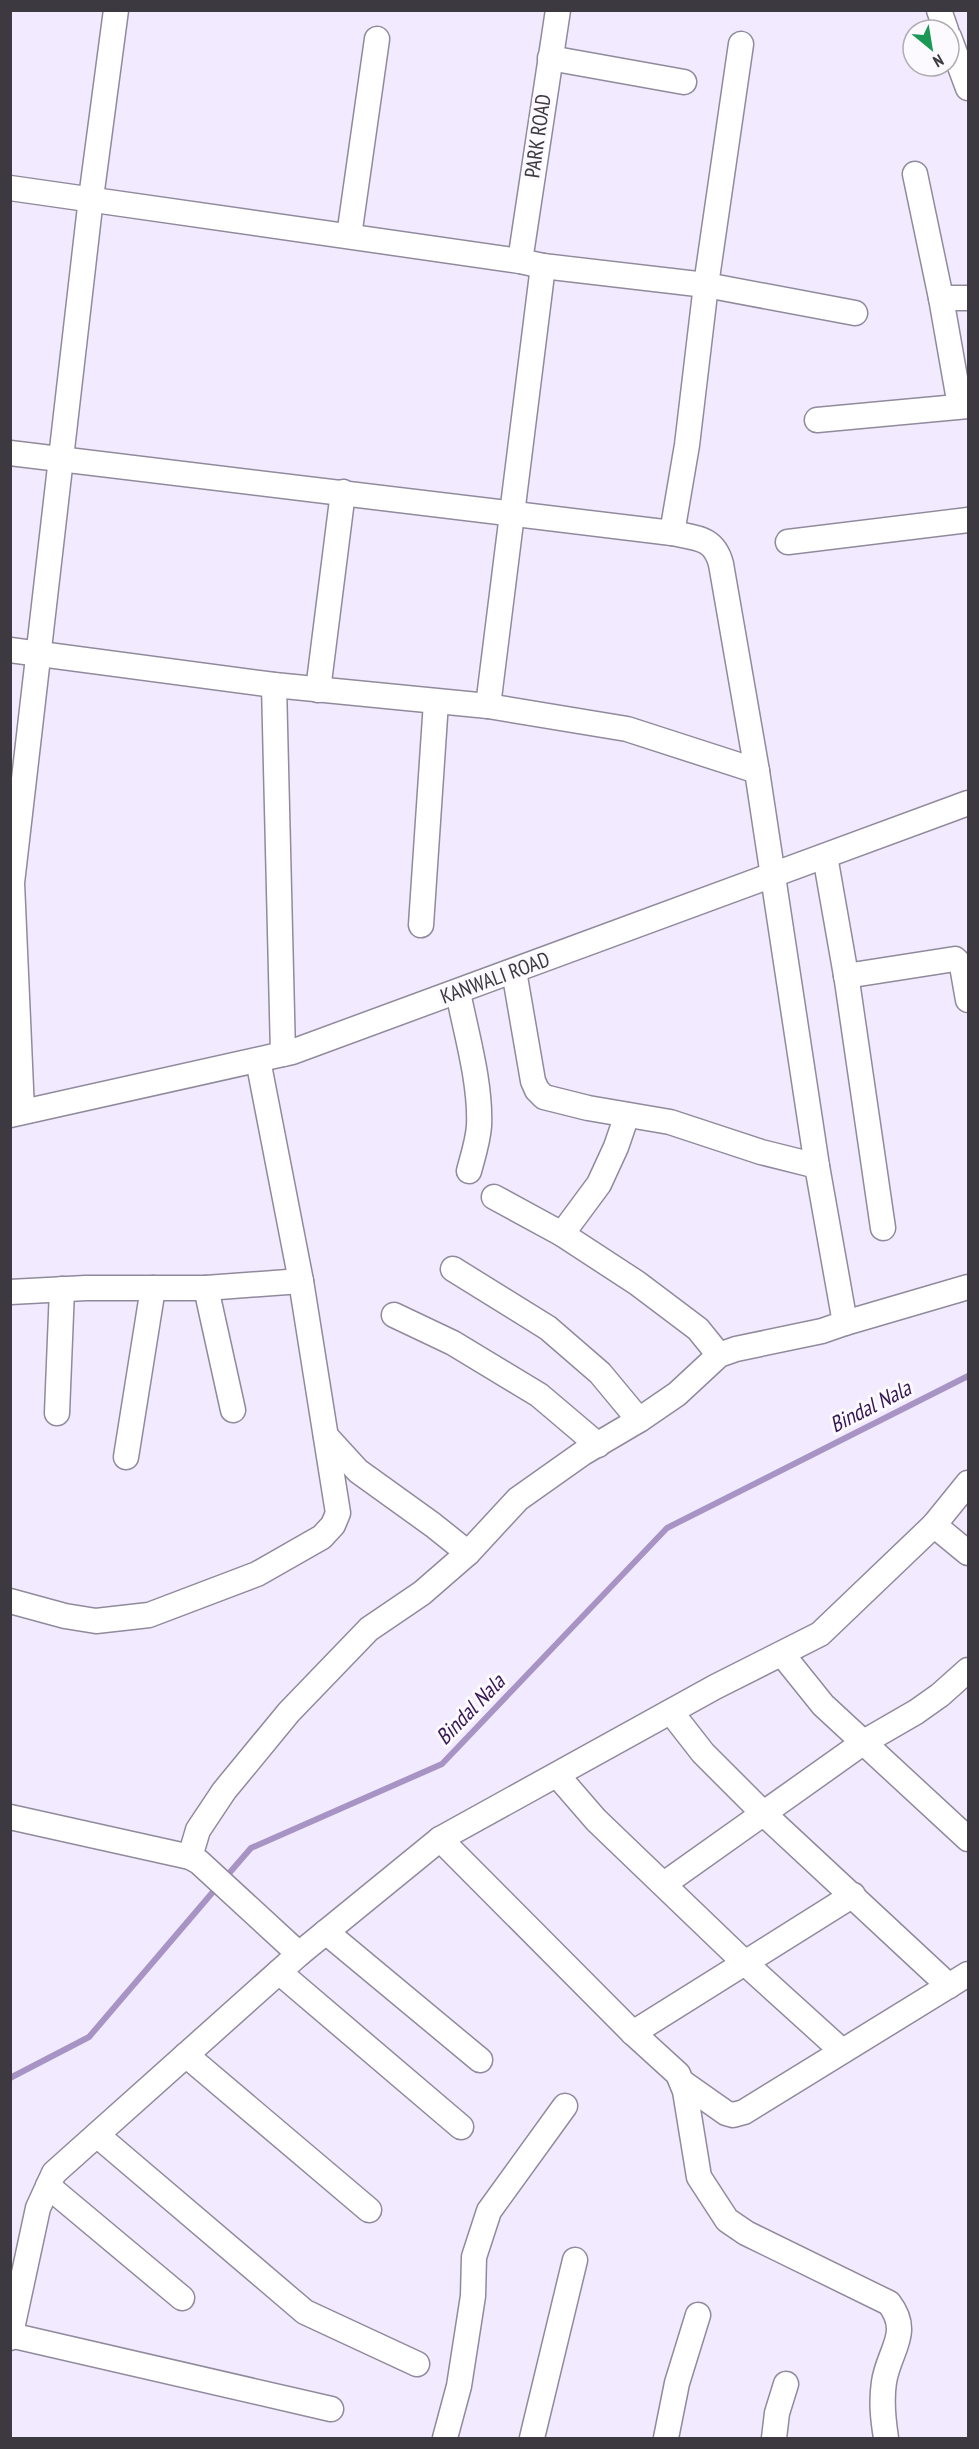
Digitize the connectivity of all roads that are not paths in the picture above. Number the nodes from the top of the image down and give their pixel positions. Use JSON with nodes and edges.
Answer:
{"nodes":[{"id":1,"x":116,"y":10,"type":"edge"},
{"id":2,"x":558,"y":10,"type":"edge"},
{"id":3,"x":377,"y":39,"type":"dead end"},
{"id":4,"x":741,"y":44,"type":"dead end"},
{"id":5,"x":550,"y":58,"type":"junction"},
{"id":6,"x":961,"y":68,"type":"edge"},
{"id":7,"x":684,"y":82,"type":"dead end"},
{"id":8,"x":969,"y":88,"type":"edge"},
{"id":9,"x":915,"y":174,"type":"dead end"},
{"id":10,"x":10,"y":188,"type":"edge"},
{"id":11,"x":91,"y":198,"type":"junction"},
{"id":12,"x":350,"y":236,"type":"junction"},
{"id":13,"x":532,"y":264,"type":"junction"},
{"id":14,"x":706,"y":285,"type":"junction"},
{"id":15,"x":941,"y":298,"type":"junction"},
{"id":16,"x":969,"y":298,"type":"edge"},
{"id":17,"x":855,"y":313,"type":"dead end"},
{"id":18,"x":964,"y":406,"type":"edge"},
{"id":19,"x":817,"y":420,"type":"dead end"},
{"id":20,"x":10,"y":453,"type":"edge"},
{"id":21,"x":59,"y":459,"type":"junction"},
{"id":22,"x":343,"y":492,"type":"junction"},
{"id":23,"x":513,"y":512,"type":"junction"},
{"id":24,"x":968,"y":521,"type":"edge"},
{"id":25,"x":672,"y":533,"type":"junction"},
{"id":26,"x":788,"y":542,"type":"dead end"},
{"id":27,"x":10,"y":650,"type":"edge"},
{"id":28,"x":39,"y":654,"type":"junction"},
{"id":29,"x":274,"y":685,"type":"junction"},
{"id":30,"x":318,"y":690,"type":"junction"},
{"id":31,"x":436,"y":702,"type":"junction"},
{"id":32,"x":488,"y":706,"type":"junction"},
{"id":33,"x":758,"y":771,"type":"junction"},
{"id":34,"x":969,"y":803,"type":"edge"},
{"id":35,"x":825,"y":856,"type":"junction"},
{"id":36,"x":12,"y":860,"type":"edge"},
{"id":37,"x":774,"y":876,"type":"junction"},
{"id":38,"x":421,"y":925,"type":"dead end"},
{"id":39,"x":514,"y":971,"type":"junction"},
{"id":40,"x":846,"y":976,"type":"junction"},
{"id":41,"x":458,"y":992,"type":"junction"},
{"id":42,"x":969,"y":1000,"type":"edge"},
{"id":43,"x":283,"y":1054,"type":"junction"},
{"id":44,"x":258,"y":1060,"type":"junction"},
{"id":45,"x":16,"y":1113,"type":"edge"},
{"id":46,"x":627,"y":1115,"type":"junction"},
{"id":47,"x":817,"y":1166,"type":"junction"},
{"id":48,"x":469,"y":1171,"type":"dead end"},
{"id":49,"x":494,"y":1197,"type":"dead end"},
{"id":50,"x":883,"y":1228,"type":"dead end"},
{"id":51,"x":562,"y":1234,"type":"junction"},
{"id":52,"x":453,"y":1269,"type":"dead end"},
{"id":53,"x":301,"y":1281,"type":"junction"},
{"id":54,"x":969,"y":1287,"type":"edge"},
{"id":55,"x":153,"y":1288,"type":"junction"},
{"id":56,"x":206,"y":1288,"type":"junction"},
{"id":57,"x":62,"y":1289,"type":"junction"},
{"id":58,"x":10,"y":1292,"type":"edge"},
{"id":59,"x":394,"y":1315,"type":"dead end"},
{"id":60,"x":845,"y":1323,"type":"junction"},
{"id":61,"x":719,"y":1355,"type":"junction"},
{"id":62,"x":233,"y":1410,"type":"dead end"},
{"id":63,"x":57,"y":1413,"type":"dead end"},
{"id":64,"x":639,"y":1420,"type":"junction"},
{"id":65,"x":326,"y":1436,"type":"junction"},
{"id":66,"x":598,"y":1445,"type":"junction"},
{"id":67,"x":126,"y":1457,"type":"dead end"},
{"id":68,"x":969,"y":1483,"type":"edge"},
{"id":69,"x":934,"y":1525,"type":"junction"},
{"id":70,"x":468,"y":1553,"type":"junction"},
{"id":71,"x":969,"y":1553,"type":"edge"},
{"id":72,"x":10,"y":1601,"type":"edge"},
{"id":73,"x":782,"y":1654,"type":"junction"},
{"id":74,"x":969,"y":1670,"type":"edge"},
{"id":75,"x":671,"y":1712,"type":"junction"},
{"id":76,"x":864,"y":1742,"type":"junction"},
{"id":77,"x":557,"y":1775,"type":"junction"},
{"id":78,"x":764,"y":1814,"type":"junction"},
{"id":79,"x":10,"y":1817,"type":"edge"},
{"id":80,"x":440,"y":1839,"type":"junction"},
{"id":81,"x":969,"y":1839,"type":"edge"},
{"id":82,"x":195,"y":1860,"type":"junction"},
{"id":83,"x":664,"y":1884,"type":"junction"},
{"id":84,"x":853,"y":1895,"type":"junction"},
{"id":85,"x":326,"y":1932,"type":"junction"},
{"id":86,"x":299,"y":1954,"type":"junction"},
{"id":87,"x":745,"y":1963,"type":"junction"},
{"id":88,"x":279,"y":1972,"type":"junction"},
{"id":89,"x":959,"y":1980,"type":"edge"},
{"id":90,"x":633,"y":2033,"type":"junction"},
{"id":91,"x":842,"y":2051,"type":"junction"},
{"id":92,"x":186,"y":2055,"type":"junction"},
{"id":93,"x":480,"y":2060,"type":"dead end"},
{"id":94,"x":682,"y":2082,"type":"junction"},
{"id":95,"x":565,"y":2106,"type":"dead end"},
{"id":96,"x":461,"y":2127,"type":"dead end"},
{"id":97,"x":97,"y":2134,"type":"junction"},
{"id":98,"x":48,"y":2186,"type":"junction"},
{"id":99,"x":369,"y":2210,"type":"dead end"},
{"id":100,"x":575,"y":2260,"type":"dead end"},
{"id":101,"x":182,"y":2298,"type":"dead end"},
{"id":102,"x":698,"y":2315,"type":"dead end"},
{"id":103,"x":11,"y":2336,"type":"edge"},
{"id":104,"x":417,"y":2364,"type":"dead end"},
{"id":105,"x":786,"y":2384,"type":"dead end"},
{"id":106,"x":331,"y":2409,"type":"dead end"},
{"id":107,"x":446,"y":2439,"type":"edge"},
{"id":108,"x":531,"y":2439,"type":"edge"},
{"id":109,"x":666,"y":2439,"type":"edge"},
{"id":110,"x":774,"y":2439,"type":"edge"},
{"id":111,"x":886,"y":2439,"type":"edge"}],
"edges":[{"from":1,"to":11,"type":"street"},
{"from":2,"to":5,"type":"street","name":"PARK ROAD"},
{"from":3,"to":12,"type":"street"},
{"from":4,"to":14,"type":"street"},
{"from":5,"to":7,"type":"street"},
{"from":5,"to":13,"type":"street","name":"PARK ROAD"},
{"from":6,"to":8,"type":"street"},
{"from":9,"to":15,"type":"street"},
{"from":10,"to":11,"type":"street"},
{"from":11,"to":12,"type":"street"},
{"from":11,"to":21,"type":"street"},
{"from":12,"to":13,"type":"street"},
{"from":13,"to":14,"type":"street"},
{"from":13,"to":23,"type":"street","name":"PARK ROAD"},
{"from":14,"to":17,"type":"street"},
{"from":14,"to":25,"type":"street"},
{"from":15,"to":16,"type":"street"},
{"from":15,"to":18,"type":"street"},
{"from":18,"to":19,"type":"street"},
{"from":20,"to":21,"type":"street"},
{"from":21,"to":22,"type":"street"},
{"from":21,"to":28,"type":"street"},
{"from":22,"to":23,"type":"street"},
{"from":22,"to":30,"type":"street"},
{"from":23,"to":25,"type":"street"},
{"from":23,"to":32,"type":"street","name":"PARK ROAD"},
{"from":24,"to":26,"type":"street"},
{"from":25,"to":33,"type":"street"},
{"from":27,"to":28,"type":"street"},
{"from":28,"to":29,"type":"street"},
{"from":28,"to":36,"type":"street"},
{"from":29,"to":30,"type":"street"},
{"from":29,"to":43,"type":"street"},
{"from":30,"to":31,"type":"street"},
{"from":31,"to":32,"type":"street"},
{"from":31,"to":38,"type":"street"},
{"from":32,"to":33,"type":"street"},
{"from":33,"to":37,"type":"street"},
{"from":34,"to":35,"type":"street","name":"KANWALI ROAD"},
{"from":35,"to":37,"type":"street","name":"KANWALI ROAD"},
{"from":35,"to":40,"type":"street"},
{"from":36,"to":45,"type":"street"},
{"from":37,"to":39,"type":"street","name":"KANWALI ROAD"},
{"from":37,"to":47,"type":"street"},
{"from":39,"to":41,"type":"street","name":"KANWALI ROAD"},
{"from":39,"to":46,"type":"street"},
{"from":40,"to":42,"type":"street"},
{"from":40,"to":50,"type":"street"},
{"from":41,"to":43,"type":"street","name":"KANWALI ROAD"},
{"from":41,"to":48,"type":"street"},
{"from":43,"to":44,"type":"street","name":"KANWALI ROAD"},
{"from":44,"to":45,"type":"street","name":"KANWALI ROAD"},
{"from":44,"to":53,"type":"street"},
{"from":46,"to":47,"type":"street"},
{"from":46,"to":51,"type":"street"},
{"from":47,"to":60,"type":"street"},
{"from":49,"to":51,"type":"street"},
{"from":51,"to":61,"type":"street"},
{"from":52,"to":64,"type":"street"},
{"from":53,"to":56,"type":"street"},
{"from":53,"to":65,"type":"street"},
{"from":54,"to":60,"type":"street"},
{"from":55,"to":56,"type":"street"},
{"from":55,"to":57,"type":"street"},
{"from":55,"to":67,"type":"street"},
{"from":56,"to":62,"type":"street"},
{"from":57,"to":58,"type":"street"},
{"from":57,"to":63,"type":"street"},
{"from":59,"to":66,"type":"street"},
{"from":60,"to":61,"type":"street"},
{"from":61,"to":64,"type":"street"},
{"from":64,"to":66,"type":"street"},
{"from":65,"to":70,"type":"street"},
{"from":65,"to":72,"type":"street"},
{"from":66,"to":70,"type":"street"},
{"from":68,"to":69,"type":"street"},
{"from":69,"to":71,"type":"street"},
{"from":69,"to":73,"type":"street"},
{"from":70,"to":82,"type":"street"},
{"from":73,"to":75,"type":"street"},
{"from":73,"to":76,"type":"street"},
{"from":74,"to":76,"type":"street"},
{"from":75,"to":77,"type":"street"},
{"from":75,"to":78,"type":"street"},
{"from":76,"to":78,"type":"street"},
{"from":76,"to":81,"type":"street"},
{"from":77,"to":80,"type":"street"},
{"from":77,"to":83,"type":"street"},
{"from":78,"to":83,"type":"street"},
{"from":78,"to":84,"type":"street"},
{"from":79,"to":82,"type":"street"},
{"from":80,"to":85,"type":"street"},
{"from":80,"to":90,"type":"street"},
{"from":82,"to":86,"type":"street"},
{"from":83,"to":87,"type":"street"},
{"from":84,"to":87,"type":"street"},
{"from":84,"to":89,"type":"street"},
{"from":85,"to":86,"type":"street"},
{"from":85,"to":93,"type":"street"},
{"from":86,"to":88,"type":"street"},
{"from":87,"to":90,"type":"street"},
{"from":87,"to":91,"type":"street"},
{"from":88,"to":92,"type":"street"},
{"from":88,"to":96,"type":"street"},
{"from":89,"to":91,"type":"street"},
{"from":90,"to":94,"type":"street"},
{"from":91,"to":94,"type":"street"},
{"from":92,"to":97,"type":"street"},
{"from":92,"to":99,"type":"street"},
{"from":94,"to":111,"type":"street"},
{"from":95,"to":107,"type":"street"},
{"from":97,"to":98,"type":"street"},
{"from":97,"to":104,"type":"street"},
{"from":98,"to":101,"type":"street"},
{"from":98,"to":103,"type":"street"},
{"from":100,"to":108,"type":"street"},
{"from":102,"to":109,"type":"street"},
{"from":103,"to":106,"type":"street"},
{"from":105,"to":110,"type":"street"}]}
